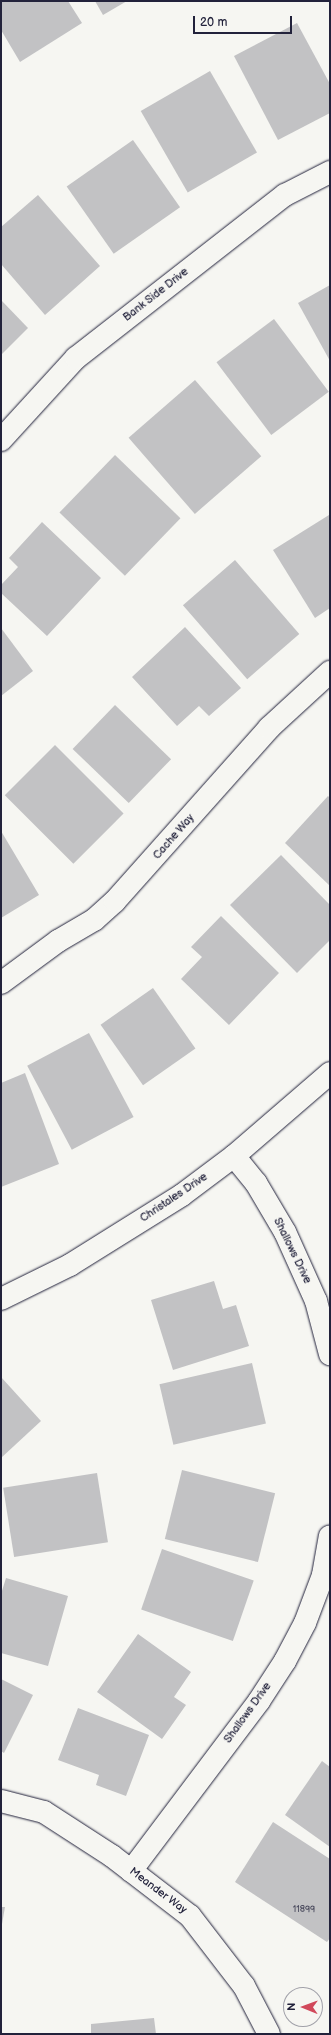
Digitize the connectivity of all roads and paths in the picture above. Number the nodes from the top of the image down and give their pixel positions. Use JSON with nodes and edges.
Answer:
{"nodes":[{"id":1,"x":330,"y":172,"type":"edge"},
{"id":2,"x":1,"y":440,"type":"edge"},
{"id":3,"x":330,"y":672,"type":"edge"},
{"id":4,"x":1,"y":983,"type":"edge"},
{"id":5,"x":330,"y":1073,"type":"edge"},
{"id":6,"x":234,"y":1156,"type":"junction"},
{"id":7,"x":1,"y":1299,"type":"edge"},
{"id":8,"x":330,"y":1354,"type":"edge"},
{"id":9,"x":330,"y":1537,"type":"edge"},
{"id":10,"x":1,"y":1801,"type":"edge"},
{"id":11,"x":130,"y":1871,"type":"junction"},
{"id":12,"x":269,"y":2034,"type":"edge"}],
"edges":[{"from":1,"to":2,"type":"street","name":"Bank Side Drive"},
{"from":3,"to":4,"type":"street","name":"Cache Way"},
{"from":5,"to":6,"type":"street","name":"Christales Drive"},
{"from":6,"to":7,"type":"street","name":"Christales Drive"},
{"from":6,"to":8,"type":"street","name":"Shallows Drive"},
{"from":9,"to":11,"type":"street","name":"Shallows Drive"},
{"from":10,"to":11,"type":"street","name":"Meander Way"},
{"from":11,"to":12,"type":"street","name":"Meander Way"}]}
